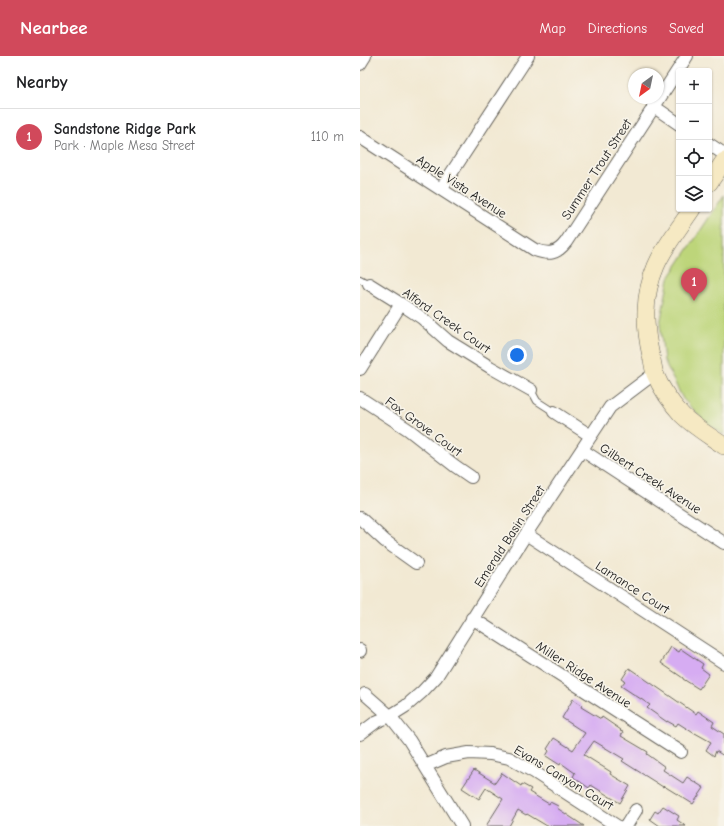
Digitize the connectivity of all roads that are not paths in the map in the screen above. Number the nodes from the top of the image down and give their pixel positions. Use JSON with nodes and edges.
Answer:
{"nodes":[{"id":1,"x":365,"y":56,"type":"edge"},
{"id":2,"x":528,"y":56,"type":"edge"},
{"id":3,"x":687,"y":56,"type":"edge"},
{"id":4,"x":360,"y":64,"type":"edge"},
{"id":5,"x":654,"y":106,"type":"junction"},
{"id":6,"x":676,"y":122,"type":"edge"},
{"id":7,"x":360,"y":137,"type":"edge"},
{"id":8,"x":712,"y":146,"type":"edge"},
{"id":9,"x":724,"y":154,"type":"edge"},
{"id":10,"x":724,"y":161,"type":"edge"},
{"id":11,"x":712,"y":179,"type":"edge"},
{"id":12,"x":441,"y":189,"type":"junction"},
{"id":13,"x":690,"y":212,"type":"edge"},
{"id":14,"x":551,"y":253,"type":"joint"},
{"id":15,"x":365,"y":281,"type":"edge"},
{"id":16,"x":401,"y":304,"type":"junction"},
{"id":17,"x":360,"y":368,"type":"edge"},
{"id":18,"x":655,"y":374,"type":"junction"},
{"id":19,"x":531,"y":390,"type":"joint"},
{"id":20,"x":360,"y":398,"type":"edge"},
{"id":21,"x":554,"y":412,"type":"joint"},
{"id":22,"x":591,"y":436,"type":"junction"},
{"id":23,"x":724,"y":446,"type":"edge"},
{"id":24,"x":582,"y":450,"type":"junction"},
{"id":25,"x":472,"y":477,"type":"dead end"},
{"id":26,"x":360,"y":518,"type":"edge"},
{"id":27,"x":526,"y":534,"type":"junction"},
{"id":28,"x":724,"y":543,"type":"edge"},
{"id":29,"x":416,"y":563,"type":"dead end"},
{"id":30,"x":472,"y":618,"type":"junction"},
{"id":31,"x":724,"y":663,"type":"edge"},
{"id":32,"x":365,"y":694,"type":"dead end"},
{"id":33,"x":390,"y":716,"type":"junction"},
{"id":34,"x":360,"y":734,"type":"edge"},
{"id":35,"x":681,"y":752,"type":"dead end"},
{"id":36,"x":425,"y":766,"type":"junction"},
{"id":37,"x":636,"y":810,"type":"dead end"},
{"id":38,"x":462,"y":826,"type":"edge"},
{"id":39,"x":617,"y":826,"type":"edge"},
{"id":40,"x":626,"y":826,"type":"edge"}],
"edges":[{"from":1,"to":4,"type":"street"},
{"from":2,"to":12,"type":"street"},
{"from":3,"to":5,"type":"street","name":"Summer Trout Street"},
{"from":5,"to":6,"type":"street"},
{"from":5,"to":14,"type":"street","name":"Summer Trout Street"},
{"from":7,"to":12,"type":"street","name":"Apple Vista Avenue"},
{"from":8,"to":9,"type":"street"},
{"from":10,"to":11,"type":"street"},
{"from":12,"to":14,"type":"street","name":"Apple Vista Avenue"},
{"from":13,"to":18,"type":"street"},
{"from":15,"to":16,"type":"street","name":"Alford Creek Court"},
{"from":16,"to":17,"type":"street"},
{"from":16,"to":19,"type":"street","name":"Alford Creek Court"},
{"from":18,"to":22,"type":"street","name":"Emerald Basin Street"},
{"from":18,"to":23,"type":"street"},
{"from":19,"to":21,"type":"lane"},
{"from":20,"to":25,"type":"street","name":"Fox Grove Court"},
{"from":21,"to":22,"type":"street"},
{"from":22,"to":24,"type":"street","name":"Emerald Basin Street"},
{"from":24,"to":27,"type":"street","name":"Emerald Basin Street"},
{"from":24,"to":28,"type":"street","name":"Gilbert Creek Avenue"},
{"from":26,"to":29,"type":"street"},
{"from":27,"to":30,"type":"street","name":"Emerald Basin Street"},
{"from":27,"to":31,"type":"street","name":"Lamance Court"},
{"from":30,"to":33,"type":"street","name":"Emerald Basin Street"},
{"from":30,"to":35,"type":"street","name":"Miller Ridge Avenue"},
{"from":32,"to":33,"type":"street"},
{"from":33,"to":34,"type":"street","name":"Emerald Basin Street"},
{"from":33,"to":36,"type":"street"},
{"from":36,"to":38,"type":"street"},
{"from":36,"to":39,"type":"street","name":"Evans Canyon Court"},
{"from":37,"to":40,"type":"street"}]}
